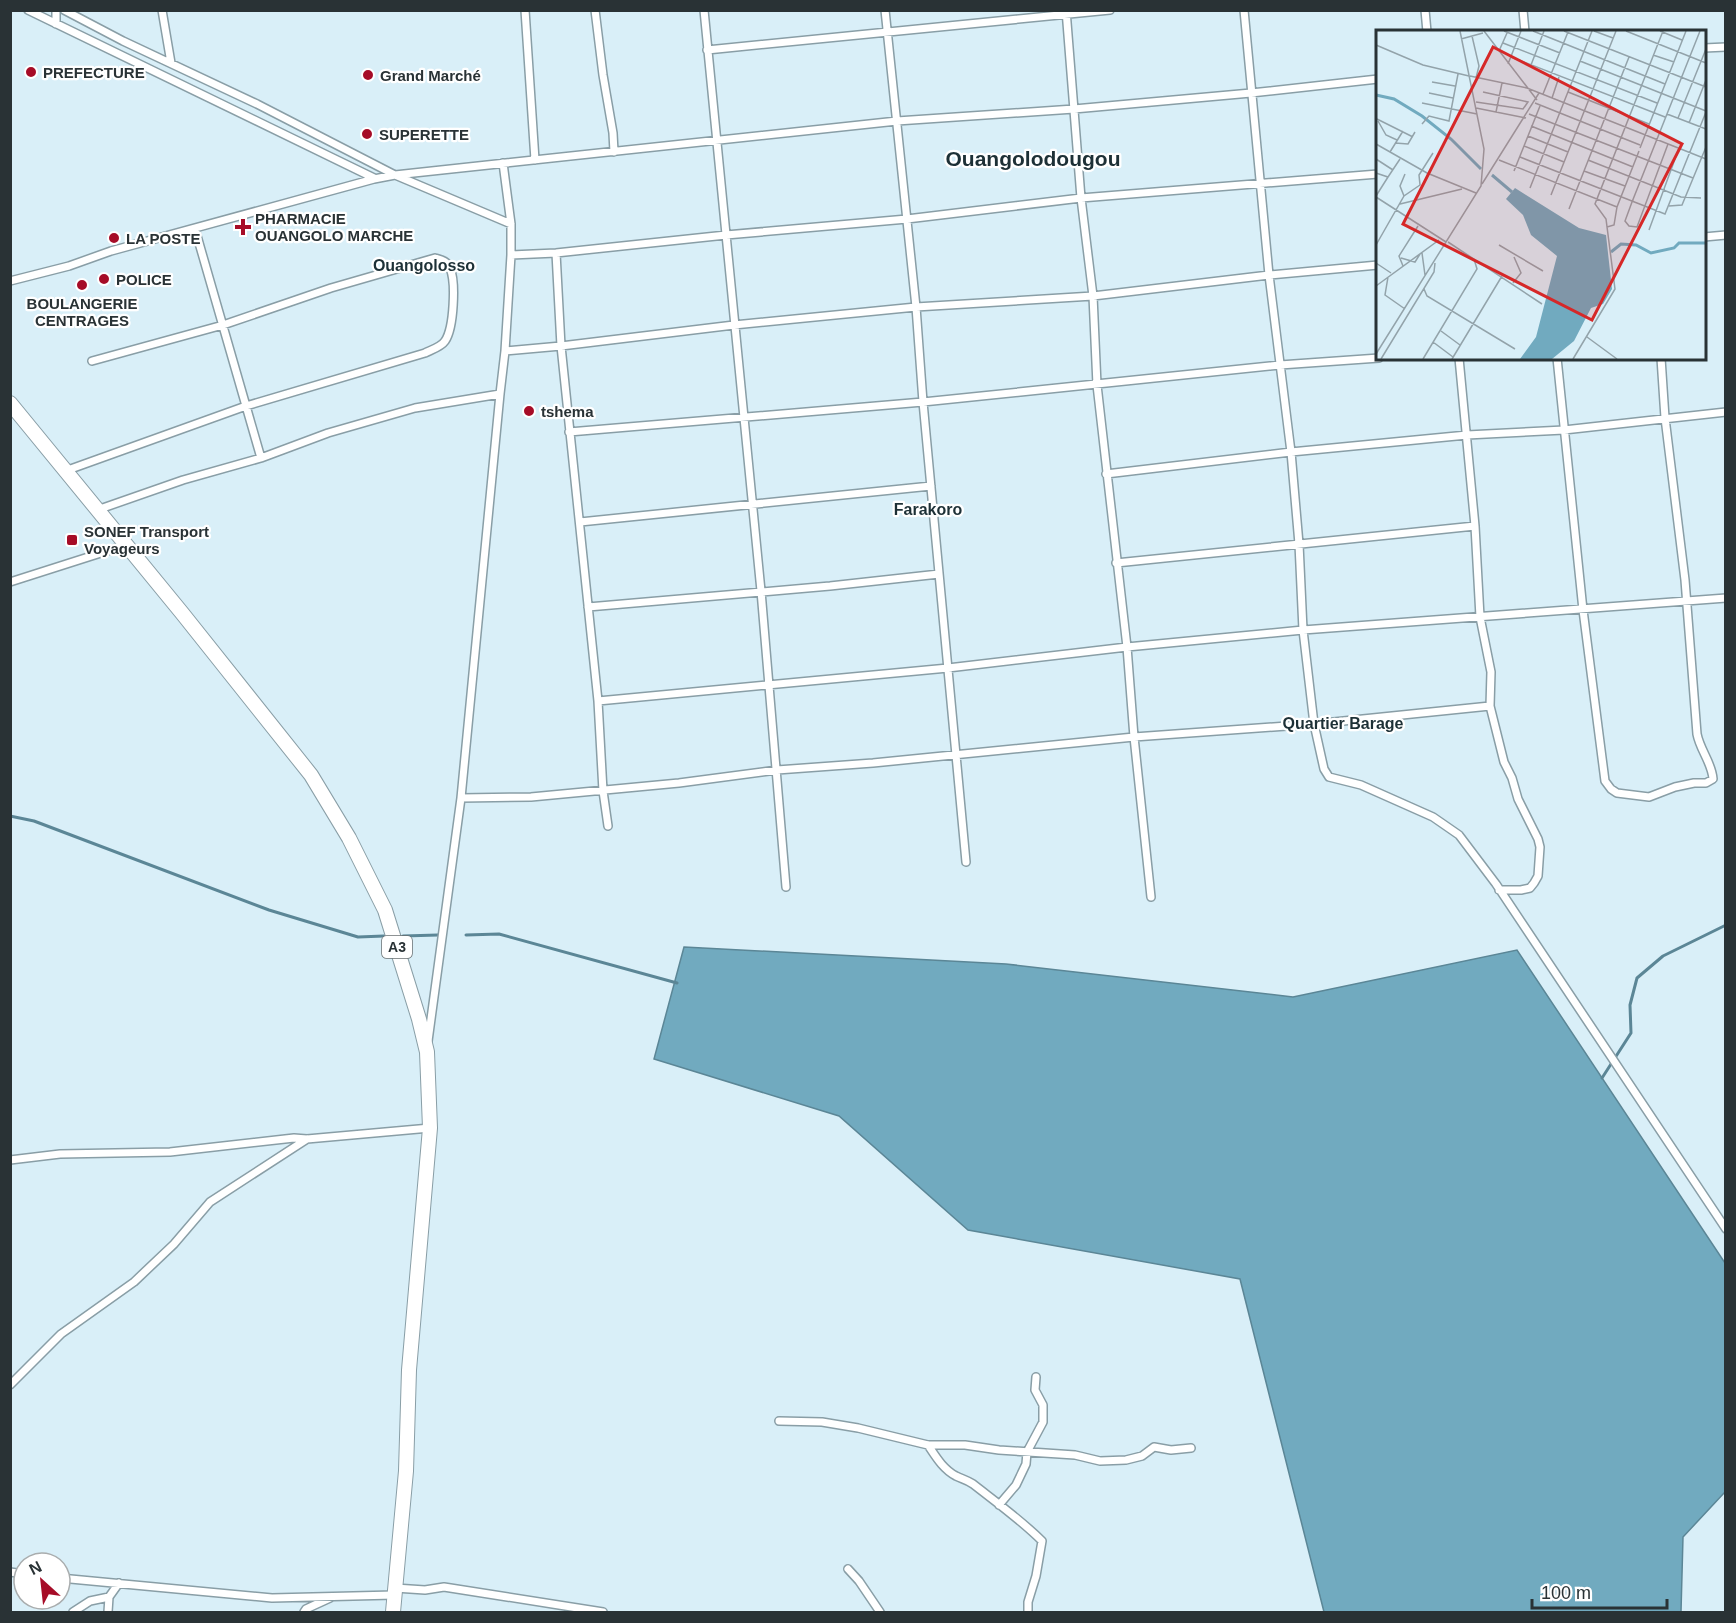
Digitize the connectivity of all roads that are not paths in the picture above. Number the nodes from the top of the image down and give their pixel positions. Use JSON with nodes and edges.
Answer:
{"nodes":[{"id":1,"x":28,"y":10,"type":"edge"},
{"id":2,"x":56,"y":10,"type":"edge"},
{"id":3,"x":64,"y":10,"type":"edge"},
{"id":4,"x":162,"y":10,"type":"edge"},
{"id":5,"x":525,"y":10,"type":"edge"},
{"id":6,"x":595,"y":10,"type":"edge"},
{"id":7,"x":704,"y":10,"type":"edge"},
{"id":8,"x":885,"y":10,"type":"edge"},
{"id":9,"x":1110,"y":10,"type":"edge"},
{"id":10,"x":1244,"y":10,"type":"edge"},
{"id":11,"x":1425,"y":10,"type":"edge"},
{"id":12,"x":1523,"y":10,"type":"edge"},
{"id":13,"x":1066,"y":13,"type":"edge"},
{"id":14,"x":56,"y":24,"type":"junction"},
{"id":15,"x":1427,"y":30,"type":"edge"},
{"id":16,"x":1525,"y":30,"type":"edge"},
{"id":17,"x":887,"y":33,"type":"junction"},
{"id":18,"x":1725,"y":47,"type":"edge"},
{"id":19,"x":1706,"y":48,"type":"edge"},
{"id":20,"x":707,"y":50,"type":"junction"},
{"id":21,"x":171,"y":63,"type":"junction"},
{"id":22,"x":1376,"y":79,"type":"edge"},
{"id":23,"x":1251,"y":93,"type":"junction"},
{"id":24,"x":1074,"y":109,"type":"junction"},
{"id":25,"x":897,"y":121,"type":"junction"},
{"id":26,"x":716,"y":140,"type":"junction"},
{"id":27,"x":615,"y":152,"type":"junction"},
{"id":28,"x":535,"y":160,"type":"junction"},
{"id":29,"x":503,"y":163,"type":"junction"},
{"id":30,"x":1376,"y":174,"type":"edge"},
{"id":31,"x":395,"y":175,"type":"junction"},
{"id":32,"x":374,"y":178,"type":"junction"},
{"id":33,"x":1260,"y":185,"type":"junction"},
{"id":34,"x":1081,"y":198,"type":"junction"},
{"id":35,"x":907,"y":219,"type":"junction"},
{"id":36,"x":511,"y":224,"type":"junction"},
{"id":37,"x":195,"y":229,"type":"junction"},
{"id":38,"x":726,"y":235,"type":"junction"},
{"id":39,"x":1725,"y":235,"type":"edge"},
{"id":40,"x":1706,"y":237,"type":"edge"},
{"id":41,"x":556,"y":253,"type":"junction"},
{"id":42,"x":511,"y":255,"type":"junction"},
{"id":43,"x":1376,"y":266,"type":"edge"},
{"id":44,"x":1269,"y":276,"type":"junction"},
{"id":45,"x":10,"y":281,"type":"edge"},
{"id":46,"x":1093,"y":296,"type":"junction"},
{"id":47,"x":916,"y":307,"type":"junction"},
{"id":48,"x":223,"y":325,"type":"junction"},
{"id":49,"x":734,"y":325,"type":"junction"},
{"id":50,"x":561,"y":346,"type":"junction"},
{"id":51,"x":505,"y":351,"type":"junction"},
{"id":52,"x":1376,"y":358,"type":"edge"},
{"id":53,"x":1459,"y":360,"type":"edge"},
{"id":54,"x":1557,"y":360,"type":"edge"},
{"id":55,"x":1661,"y":360,"type":"edge"},
{"id":56,"x":92,"y":361,"type":"dead end"},
{"id":57,"x":1280,"y":365,"type":"junction"},
{"id":58,"x":1096,"y":385,"type":"junction"},
{"id":59,"x":500,"y":394,"type":"junction"},
{"id":60,"x":923,"y":402,"type":"junction"},
{"id":61,"x":10,"y":403,"type":"edge"},
{"id":62,"x":246,"y":406,"type":"junction"},
{"id":63,"x":1725,"y":412,"type":"edge"},
{"id":64,"x":744,"y":416,"type":"junction"},
{"id":65,"x":1665,"y":418,"type":"junction"},
{"id":66,"x":1564,"y":430,"type":"junction"},
{"id":67,"x":569,"y":432,"type":"junction"},
{"id":68,"x":1467,"y":435,"type":"junction"},
{"id":69,"x":1291,"y":452,"type":"junction"},
{"id":70,"x":261,"y":459,"type":"junction"},
{"id":71,"x":65,"y":471,"type":"junction"},
{"id":72,"x":1106,"y":474,"type":"junction"},
{"id":73,"x":931,"y":486,"type":"junction"},
{"id":74,"x":752,"y":503,"type":"junction"},
{"id":75,"x":97,"y":510,"type":"junction"},
{"id":76,"x":580,"y":522,"type":"junction"},
{"id":77,"x":1475,"y":526,"type":"junction"},
{"id":78,"x":1299,"y":544,"type":"junction"},
{"id":79,"x":126,"y":545,"type":"junction"},
{"id":80,"x":1116,"y":563,"type":"junction"},
{"id":81,"x":939,"y":574,"type":"junction"},
{"id":82,"x":10,"y":582,"type":"edge"},
{"id":83,"x":761,"y":591,"type":"junction"},
{"id":84,"x":1725,"y":598,"type":"edge"},
{"id":85,"x":1686,"y":602,"type":"junction"},
{"id":86,"x":588,"y":608,"type":"junction"},
{"id":87,"x":1583,"y":610,"type":"junction"},
{"id":88,"x":1480,"y":617,"type":"junction"},
{"id":89,"x":1303,"y":630,"type":"junction"},
{"id":90,"x":1127,"y":647,"type":"junction"},
{"id":91,"x":948,"y":668,"type":"junction"},
{"id":92,"x":768,"y":685,"type":"junction"},
{"id":93,"x":598,"y":701,"type":"junction"},
{"id":94,"x":1490,"y":706,"type":"junction"},
{"id":95,"x":1314,"y":724,"type":"junction"},
{"id":96,"x":1134,"y":737,"type":"junction"},
{"id":97,"x":956,"y":755,"type":"junction"},
{"id":98,"x":777,"y":770,"type":"junction"},
{"id":99,"x":603,"y":791,"type":"junction"},
{"id":100,"x":461,"y":798,"type":"junction"},
{"id":101,"x":608,"y":826,"type":"dead end"},
{"id":102,"x":966,"y":862,"type":"dead end"},
{"id":103,"x":786,"y":887,"type":"dead end"},
{"id":104,"x":1499,"y":890,"type":"junction"},
{"id":105,"x":1151,"y":897,"type":"dead end"},
{"id":106,"x":427,"y":1052,"type":"junction"},
{"id":107,"x":430,"y":1128,"type":"junction"},
{"id":108,"x":307,"y":1139,"type":"junction"},
{"id":109,"x":10,"y":1160,"type":"edge"},
{"id":110,"x":1725,"y":1229,"type":"edge"},
{"id":111,"x":1036,"y":1377,"type":"dead end"},
{"id":112,"x":10,"y":1385,"type":"edge"},
{"id":113,"x":779,"y":1421,"type":"dead end"},
{"id":114,"x":928,"y":1444,"type":"junction"},
{"id":115,"x":1191,"y":1448,"type":"dead end"},
{"id":116,"x":1027,"y":1452,"type":"junction"},
{"id":117,"x":999,"y":1505,"type":"junction"},
{"id":118,"x":848,"y":1569,"type":"dead end"},
{"id":119,"x":72,"y":1580,"type":"edge"},
{"id":120,"x":119,"y":1583,"type":"junction"},
{"id":121,"x":394,"y":1592,"type":"junction"},
{"id":122,"x":109,"y":1597,"type":"junction"},
{"id":123,"x":332,"y":1597,"type":"junction"},
{"id":124,"x":73,"y":1612,"type":"edge"},
{"id":125,"x":108,"y":1612,"type":"edge"},
{"id":126,"x":304,"y":1612,"type":"edge"},
{"id":127,"x":393,"y":1612,"type":"edge"},
{"id":128,"x":603,"y":1612,"type":"edge"},
{"id":129,"x":880,"y":1612,"type":"edge"},
{"id":130,"x":1028,"y":1612,"type":"edge"}],
"edges":[{"from":1,"to":14,"type":"street"},
{"from":2,"to":14,"type":"street"},
{"from":3,"to":21,"type":"street"},
{"from":4,"to":21,"type":"street"},
{"from":5,"to":28,"type":"street"},
{"from":6,"to":27,"type":"street"},
{"from":7,"to":20,"type":"street"},
{"from":8,"to":17,"type":"street"},
{"from":9,"to":13,"type":"street"},
{"from":10,"to":23,"type":"street"},
{"from":11,"to":15,"type":"street"},
{"from":12,"to":16,"type":"street"},
{"from":13,"to":17,"type":"street"},
{"from":13,"to":24,"type":"street"},
{"from":14,"to":32,"type":"street"},
{"from":17,"to":20,"type":"street"},
{"from":17,"to":25,"type":"street"},
{"from":18,"to":19,"type":"street"},
{"from":20,"to":26,"type":"street"},
{"from":21,"to":31,"type":"street"},
{"from":22,"to":23,"type":"street"},
{"from":23,"to":24,"type":"street"},
{"from":23,"to":33,"type":"street"},
{"from":24,"to":25,"type":"street"},
{"from":24,"to":34,"type":"street"},
{"from":25,"to":26,"type":"street"},
{"from":25,"to":35,"type":"street"},
{"from":26,"to":27,"type":"street"},
{"from":26,"to":38,"type":"street"},
{"from":27,"to":28,"type":"street"},
{"from":28,"to":29,"type":"street"},
{"from":29,"to":31,"type":"street"},
{"from":29,"to":36,"type":"street"},
{"from":30,"to":33,"type":"street"},
{"from":31,"to":32,"type":"street"},
{"from":31,"to":36,"type":"street"},
{"from":32,"to":37,"type":"street"},
{"from":33,"to":34,"type":"street"},
{"from":33,"to":44,"type":"street"},
{"from":34,"to":35,"type":"street"},
{"from":34,"to":46,"type":"street"},
{"from":35,"to":38,"type":"street"},
{"from":35,"to":47,"type":"street"},
{"from":36,"to":42,"type":"street"},
{"from":37,"to":45,"type":"street"},
{"from":37,"to":48,"type":"street"},
{"from":38,"to":41,"type":"street"},
{"from":38,"to":49,"type":"street"},
{"from":39,"to":40,"type":"street"},
{"from":41,"to":42,"type":"street"},
{"from":41,"to":50,"type":"street"},
{"from":42,"to":51,"type":"street"},
{"from":43,"to":44,"type":"street"},
{"from":44,"to":46,"type":"street"},
{"from":44,"to":57,"type":"street"},
{"from":46,"to":47,"type":"street"},
{"from":46,"to":58,"type":"street"},
{"from":47,"to":49,"type":"street"},
{"from":47,"to":60,"type":"street"},
{"from":48,"to":56,"type":"street"},
{"from":48,"to":62,"type":"street"},
{"from":48,"to":62,"type":"street"},
{"from":49,"to":50,"type":"street"},
{"from":49,"to":64,"type":"street"},
{"from":50,"to":51,"type":"street"},
{"from":50,"to":67,"type":"street"},
{"from":51,"to":59,"type":"street"},
{"from":52,"to":57,"type":"street"},
{"from":53,"to":68,"type":"street"},
{"from":54,"to":66,"type":"street"},
{"from":55,"to":65,"type":"street"},
{"from":57,"to":58,"type":"street"},
{"from":57,"to":69,"type":"street"},
{"from":58,"to":60,"type":"street"},
{"from":58,"to":72,"type":"street"},
{"from":59,"to":70,"type":"street"},
{"from":59,"to":100,"type":"street"},
{"from":60,"to":64,"type":"street"},
{"from":60,"to":73,"type":"street"},
{"from":61,"to":71,"type":"highway","number":"A3"},
{"from":62,"to":70,"type":"street"},
{"from":62,"to":71,"type":"street"},
{"from":63,"to":65,"type":"street"},
{"from":64,"to":67,"type":"street"},
{"from":64,"to":74,"type":"street"},
{"from":65,"to":66,"type":"street"},
{"from":65,"to":85,"type":"street"},
{"from":66,"to":68,"type":"street"},
{"from":66,"to":87,"type":"street"},
{"from":67,"to":76,"type":"street"},
{"from":68,"to":69,"type":"street"},
{"from":68,"to":77,"type":"street"},
{"from":69,"to":72,"type":"street"},
{"from":69,"to":78,"type":"street"},
{"from":70,"to":75,"type":"street"},
{"from":71,"to":75,"type":"highway","number":"A3"},
{"from":72,"to":80,"type":"street"},
{"from":73,"to":74,"type":"street"},
{"from":73,"to":81,"type":"street"},
{"from":74,"to":76,"type":"street"},
{"from":74,"to":83,"type":"street"},
{"from":75,"to":79,"type":"highway","number":"A3"},
{"from":76,"to":86,"type":"street"},
{"from":77,"to":78,"type":"street"},
{"from":77,"to":88,"type":"street"},
{"from":78,"to":80,"type":"street"},
{"from":78,"to":89,"type":"street"},
{"from":79,"to":82,"type":"street"},
{"from":79,"to":106,"type":"highway","number":"A3"},
{"from":80,"to":90,"type":"street"},
{"from":81,"to":83,"type":"street"},
{"from":81,"to":91,"type":"street"},
{"from":83,"to":86,"type":"street"},
{"from":83,"to":92,"type":"street"},
{"from":84,"to":85,"type":"street"},
{"from":85,"to":87,"type":"street"},
{"from":85,"to":87,"type":"street"},
{"from":86,"to":93,"type":"street"},
{"from":87,"to":88,"type":"street"},
{"from":88,"to":89,"type":"street"},
{"from":88,"to":94,"type":"street"},
{"from":89,"to":90,"type":"street"},
{"from":89,"to":95,"type":"street"},
{"from":90,"to":91,"type":"street"},
{"from":90,"to":96,"type":"street"},
{"from":91,"to":92,"type":"street"},
{"from":91,"to":97,"type":"street"},
{"from":92,"to":93,"type":"street"},
{"from":92,"to":98,"type":"street"},
{"from":93,"to":99,"type":"street"},
{"from":94,"to":95,"type":"street"},
{"from":94,"to":104,"type":"street"},
{"from":95,"to":96,"type":"street"},
{"from":95,"to":104,"type":"street"},
{"from":96,"to":97,"type":"street"},
{"from":96,"to":105,"type":"street"},
{"from":97,"to":98,"type":"street"},
{"from":97,"to":102,"type":"street"},
{"from":98,"to":99,"type":"street"},
{"from":98,"to":103,"type":"street"},
{"from":99,"to":100,"type":"street"},
{"from":99,"to":101,"type":"street"},
{"from":100,"to":106,"type":"street"},
{"from":104,"to":110,"type":"street"},
{"from":106,"to":107,"type":"highway","number":"A3"},
{"from":107,"to":108,"type":"street"},
{"from":107,"to":121,"type":"highway","number":"A3"},
{"from":108,"to":109,"type":"street"},
{"from":108,"to":112,"type":"street"},
{"from":111,"to":116,"type":"street"},
{"from":113,"to":114,"type":"street"},
{"from":114,"to":116,"type":"street"},
{"from":114,"to":117,"type":"street"},
{"from":115,"to":116,"type":"street"},
{"from":116,"to":117,"type":"street"},
{"from":117,"to":130,"type":"street"},
{"from":118,"to":129,"type":"street"},
{"from":119,"to":120,"type":"street"},
{"from":120,"to":122,"type":"street"},
{"from":120,"to":123,"type":"street"},
{"from":121,"to":123,"type":"street"},
{"from":121,"to":127,"type":"highway","number":"A3"},
{"from":121,"to":128,"type":"street"},
{"from":122,"to":124,"type":"street"},
{"from":122,"to":125,"type":"street"},
{"from":123,"to":126,"type":"street"}]}
